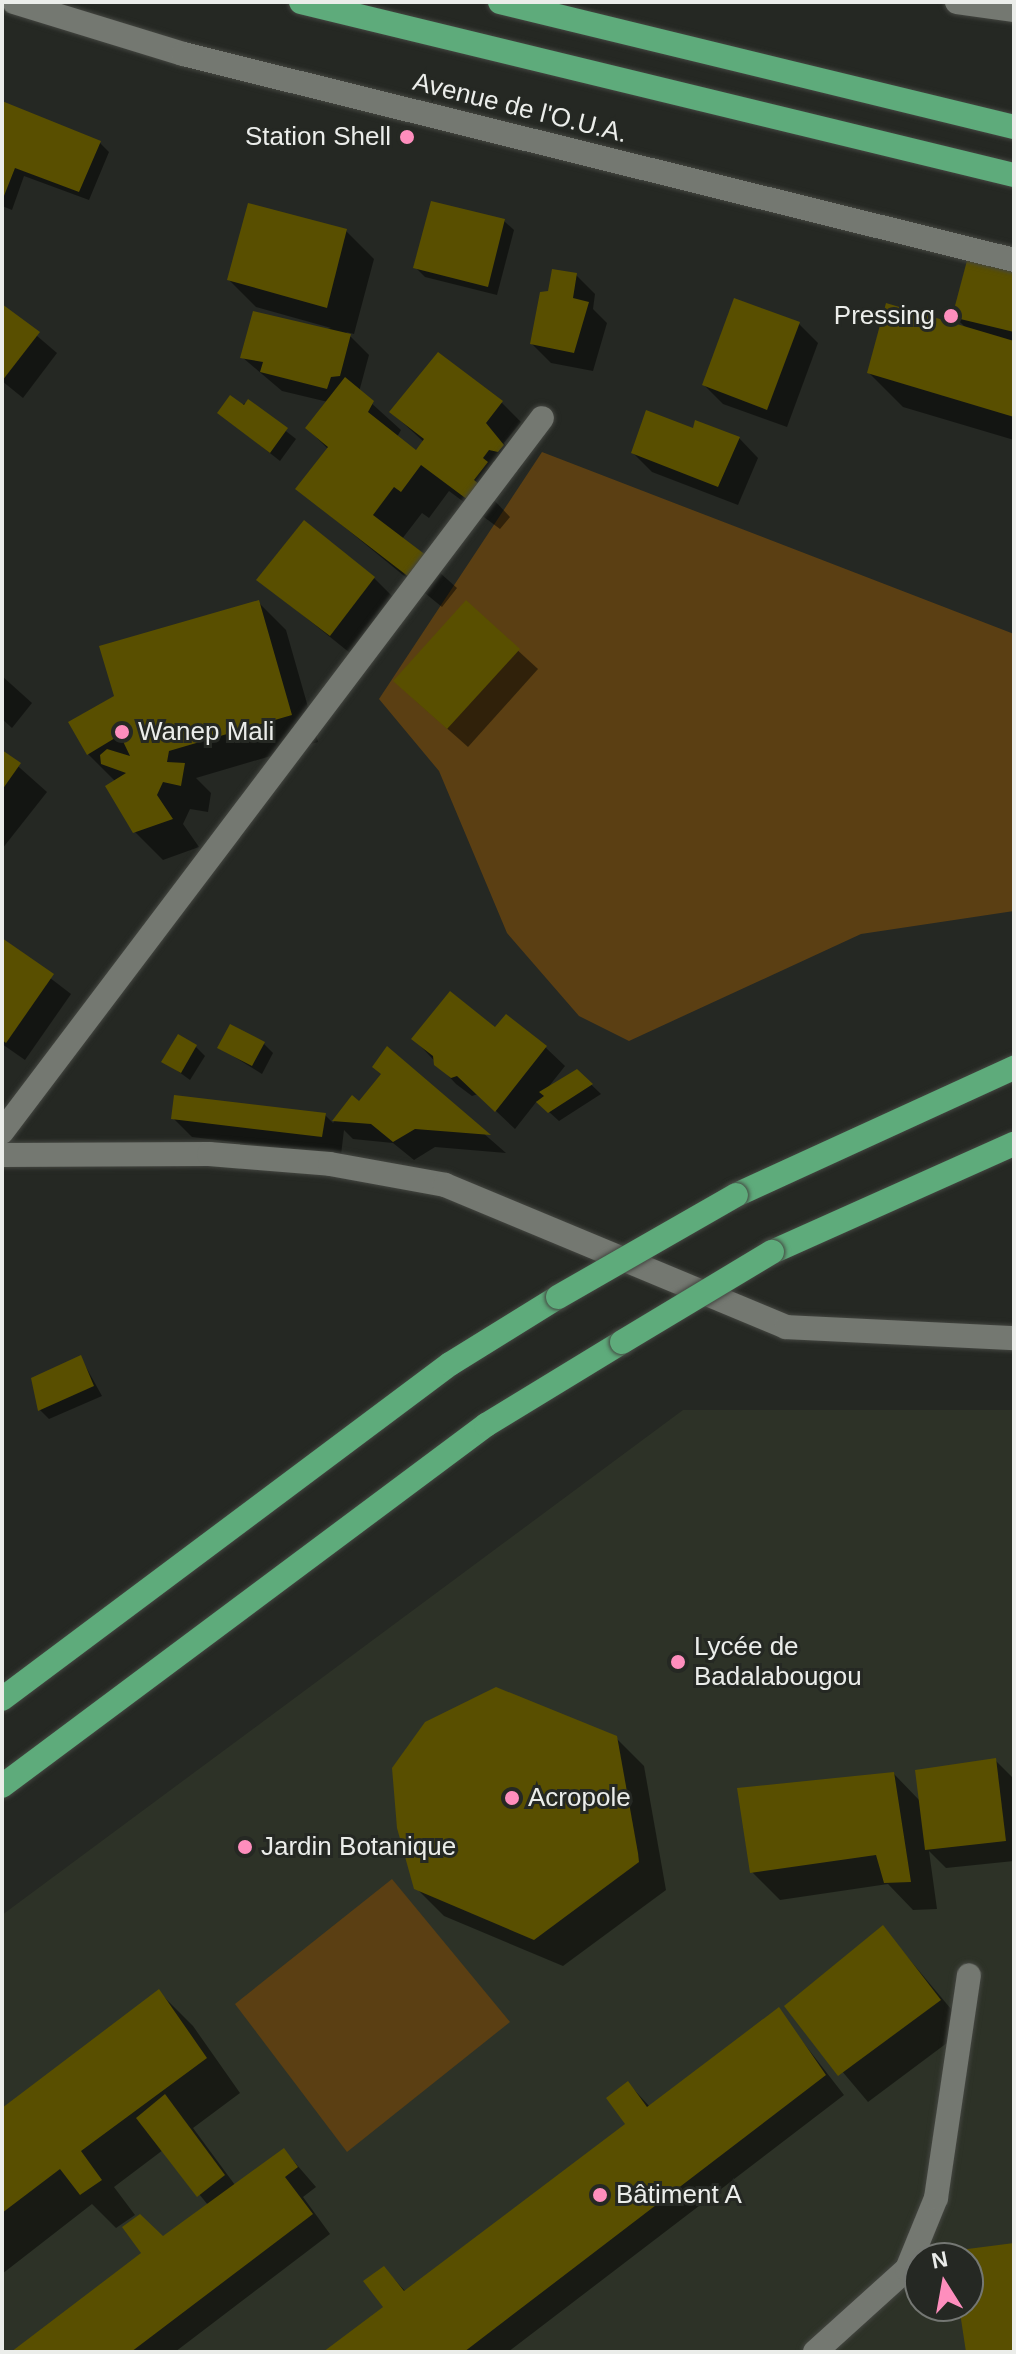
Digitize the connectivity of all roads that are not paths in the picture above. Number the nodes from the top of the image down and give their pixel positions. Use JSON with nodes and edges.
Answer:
{"nodes":[{"id":1,"x":14,"y":2,"type":"edge"},
{"id":2,"x":301,"y":2,"type":"edge"},
{"id":3,"x":500,"y":2,"type":"edge"},
{"id":4,"x":957,"y":2,"type":"edge"},
{"id":5,"x":1014,"y":10,"type":"edge"},
{"id":6,"x":1014,"y":127,"type":"edge"},
{"id":7,"x":1014,"y":175,"type":"edge"},
{"id":8,"x":1014,"y":260,"type":"edge"},
{"id":9,"x":542,"y":418,"type":"dead end"},
{"id":10,"x":1014,"y":1068,"type":"edge"},
{"id":11,"x":2,"y":1132,"type":"edge"},
{"id":12,"x":1014,"y":1144,"type":"edge"},
{"id":13,"x":2,"y":1155,"type":"edge"},
{"id":14,"x":1014,"y":1338,"type":"edge"},
{"id":15,"x":2,"y":1699,"type":"edge"},
{"id":16,"x":2,"y":1786,"type":"edge"},
{"id":17,"x":969,"y":1975,"type":"dead end"},
{"id":18,"x":815,"y":2352,"type":"edge"}],
"edges":[{"from":1,"to":8,"type":"street","name":"Avenue de l'O.U.A."},
{"from":2,"to":7,"type":"highway"},
{"from":3,"to":6,"type":"highway"},
{"from":4,"to":5,"type":"street"},
{"from":9,"to":11,"type":"street"},
{"from":10,"to":15,"type":"highway","bridge":true},
{"from":12,"to":16,"type":"highway","bridge":true},
{"from":13,"to":14,"type":"street"},
{"from":17,"to":18,"type":"street"}]}
